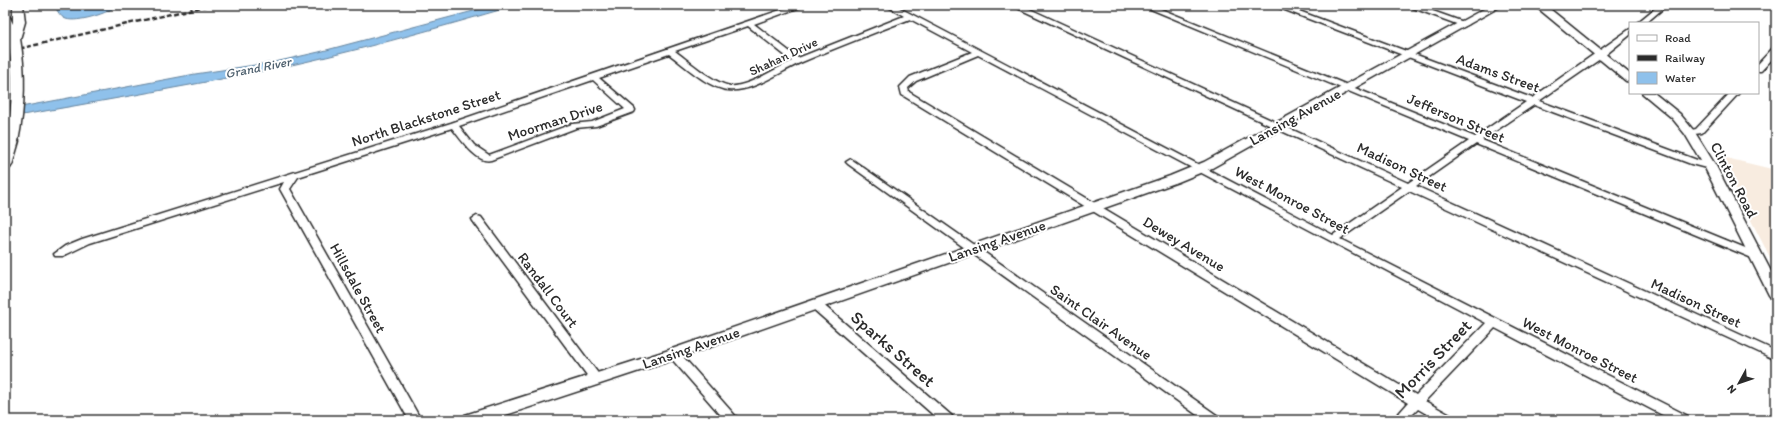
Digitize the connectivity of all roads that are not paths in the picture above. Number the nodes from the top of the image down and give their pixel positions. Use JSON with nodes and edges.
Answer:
{"nodes":[{"id":1,"x":18,"y":5,"type":"edge"},
{"id":2,"x":802,"y":5,"type":"edge"},
{"id":3,"x":889,"y":5,"type":"edge"},
{"id":4,"x":1014,"y":5,"type":"edge"},
{"id":5,"x":1145,"y":5,"type":"edge"},
{"id":6,"x":1276,"y":5,"type":"edge"},
{"id":7,"x":1409,"y":5,"type":"edge"},
{"id":8,"x":1498,"y":5,"type":"edge"},
{"id":9,"x":1539,"y":5,"type":"edge"},
{"id":10,"x":1663,"y":5,"type":"edge"},
{"id":11,"x":911,"y":16,"type":"junction"},
{"id":12,"x":5,"y":18,"type":"edge"},
{"id":13,"x":1642,"y":22,"type":"edge"},
{"id":14,"x":748,"y":23,"type":"junction"},
{"id":15,"x":1465,"y":24,"type":"junction"},
{"id":16,"x":1629,"y":32,"type":"edge"},
{"id":17,"x":14,"y":39,"type":"junction"},
{"id":18,"x":1776,"y":50,"type":"edge"},
{"id":19,"x":670,"y":51,"type":"junction"},
{"id":20,"x":979,"y":52,"type":"junction"},
{"id":21,"x":1410,"y":55,"type":"junction"},
{"id":22,"x":1600,"y":55,"type":"junction"},
{"id":23,"x":797,"y":61,"type":"junction"},
{"id":24,"x":1759,"y":68,"type":"edge"},
{"id":25,"x":594,"y":77,"type":"junction"},
{"id":26,"x":1629,"y":78,"type":"edge"},
{"id":27,"x":1347,"y":88,"type":"junction"},
{"id":28,"x":1648,"y":94,"type":"edge"},
{"id":29,"x":1734,"y":94,"type":"edge"},
{"id":30,"x":1534,"y":101,"type":"junction"},
{"id":31,"x":454,"y":125,"type":"junction"},
{"id":32,"x":1279,"y":126,"type":"junction"},
{"id":33,"x":1690,"y":134,"type":"junction"},
{"id":34,"x":1475,"y":141,"type":"junction"},
{"id":35,"x":850,"y":162,"type":"dead end"},
{"id":36,"x":5,"y":164,"type":"edge"},
{"id":37,"x":1710,"y":166,"type":"junction"},
{"id":38,"x":1200,"y":168,"type":"junction"},
{"id":39,"x":299,"y":175,"type":"junction"},
{"id":40,"x":1409,"y":187,"type":"junction"},
{"id":41,"x":1094,"y":207,"type":"junction"},
{"id":42,"x":477,"y":219,"type":"dead end"},
{"id":43,"x":1333,"y":239,"type":"junction"},
{"id":44,"x":971,"y":249,"type":"junction"},
{"id":45,"x":59,"y":254,"type":"dead end"},
{"id":46,"x":1756,"y":256,"type":"junction"},
{"id":47,"x":1776,"y":295,"type":"edge"},
{"id":48,"x":816,"y":305,"type":"junction"},
{"id":49,"x":1494,"y":322,"type":"junction"},
{"id":50,"x":674,"y":354,"type":"junction"},
{"id":51,"x":1776,"y":356,"type":"edge"},
{"id":52,"x":596,"y":379,"type":"junction"},
{"id":53,"x":1417,"y":402,"type":"junction"},
{"id":54,"x":490,"y":417,"type":"edge"},
{"id":55,"x":415,"y":420,"type":"edge"},
{"id":56,"x":471,"y":420,"type":"edge"},
{"id":57,"x":733,"y":420,"type":"edge"},
{"id":58,"x":947,"y":420,"type":"edge"},
{"id":59,"x":1213,"y":420,"type":"edge"},
{"id":60,"x":1398,"y":420,"type":"edge"},
{"id":61,"x":1447,"y":420,"type":"edge"},
{"id":62,"x":1683,"y":420,"type":"edge"}],
"edges":[{"from":1,"to":17,"type":"highway"},
{"from":2,"to":14,"type":"street","name":"North Blackstone Street"},
{"from":3,"to":11,"type":"street","name":"West Monroe Street"},
{"from":4,"to":32,"type":"street","name":"Madison Street"},
{"from":5,"to":27,"type":"street","name":"Jefferson Street"},
{"from":6,"to":21,"type":"street","name":"Adams Street"},
{"from":7,"to":15,"type":"street"},
{"from":8,"to":15,"type":"main road","name":"Lansing Avenue"},
{"from":9,"to":22,"type":"main road"},
{"from":10,"to":13,"type":"street"},
{"from":11,"to":20,"type":"street","name":"West Monroe Street"},
{"from":11,"to":23,"type":"street","name":"Shahan Drive"},
{"from":12,"to":17,"type":"highway"},
{"from":14,"to":19,"type":"street","name":"North Blackstone Street"},
{"from":14,"to":23,"type":"street"},
{"from":15,"to":21,"type":"main road","name":"Lansing Avenue"},
{"from":16,"to":22,"type":"street"},
{"from":17,"to":36,"type":"highway","bridge":true},
{"from":18,"to":24,"type":"street"},
{"from":19,"to":23,"type":"street","name":"Shahan Drive"},
{"from":19,"to":25,"type":"street","name":"North Blackstone Street"},
{"from":20,"to":38,"type":"street","name":"West Monroe Street"},
{"from":20,"to":41,"type":"street","name":"Dewey Avenue"},
{"from":21,"to":27,"type":"main road","name":"Lansing Avenue"},
{"from":21,"to":30,"type":"street","name":"Adams Street"},
{"from":22,"to":26,"type":"main road"},
{"from":22,"to":30,"type":"street"},
{"from":25,"to":31,"type":"street","name":"North Blackstone Street"},
{"from":25,"to":31,"type":"street","name":"Moorman Drive"},
{"from":27,"to":32,"type":"main road","name":"Lansing Avenue"},
{"from":27,"to":34,"type":"street","name":"Jefferson Street"},
{"from":28,"to":33,"type":"main road","name":"Clinton Road"},
{"from":29,"to":33,"type":"street"},
{"from":30,"to":34,"type":"street"},
{"from":30,"to":37,"type":"street","name":"Adams Street"},
{"from":31,"to":39,"type":"street","name":"North Blackstone Street"},
{"from":32,"to":38,"type":"main road","name":"Lansing Avenue"},
{"from":32,"to":40,"type":"street","name":"Madison Street"},
{"from":33,"to":37,"type":"main road","name":"Clinton Road"},
{"from":34,"to":40,"type":"street"},
{"from":34,"to":46,"type":"street","name":"Jefferson Street"},
{"from":35,"to":44,"type":"street","name":"Saint Clair Avenue"},
{"from":37,"to":46,"type":"main road","name":"Clinton Road"},
{"from":38,"to":41,"type":"main road","name":"Lansing Avenue"},
{"from":38,"to":43,"type":"street","name":"West Monroe Street"},
{"from":39,"to":45,"type":"street","name":"North Blackstone Street"},
{"from":39,"to":55,"type":"street","name":"Hillsdale Street"},
{"from":40,"to":43,"type":"street"},
{"from":40,"to":51,"type":"street","name":"Madison Street"},
{"from":41,"to":44,"type":"main road","name":"Lansing Avenue"},
{"from":41,"to":53,"type":"street","name":"Dewey Avenue"},
{"from":42,"to":52,"type":"street","name":"Randall Court"},
{"from":43,"to":49,"type":"street","name":"West Monroe Street"},
{"from":44,"to":48,"type":"main road","name":"Lansing Avenue"},
{"from":44,"to":59,"type":"street","name":"Saint Clair Avenue"},
{"from":46,"to":47,"type":"main road","name":"Clinton Road"},
{"from":48,"to":50,"type":"main road","name":"Lansing Avenue"},
{"from":48,"to":58,"type":"street","name":"Sparks Street"},
{"from":49,"to":53,"type":"street","name":"Morris Street"},
{"from":49,"to":62,"type":"street","name":"West Monroe Street"},
{"from":50,"to":52,"type":"main road","name":"Lansing Avenue"},
{"from":50,"to":57,"type":"street"},
{"from":52,"to":54,"type":"main road","name":"Lansing Avenue"},
{"from":53,"to":60,"type":"street","name":"Morris Street"},
{"from":53,"to":61,"type":"street","name":"Dewey Avenue"},
{"from":54,"to":56,"type":"main road","name":"Lansing Avenue"}]}
